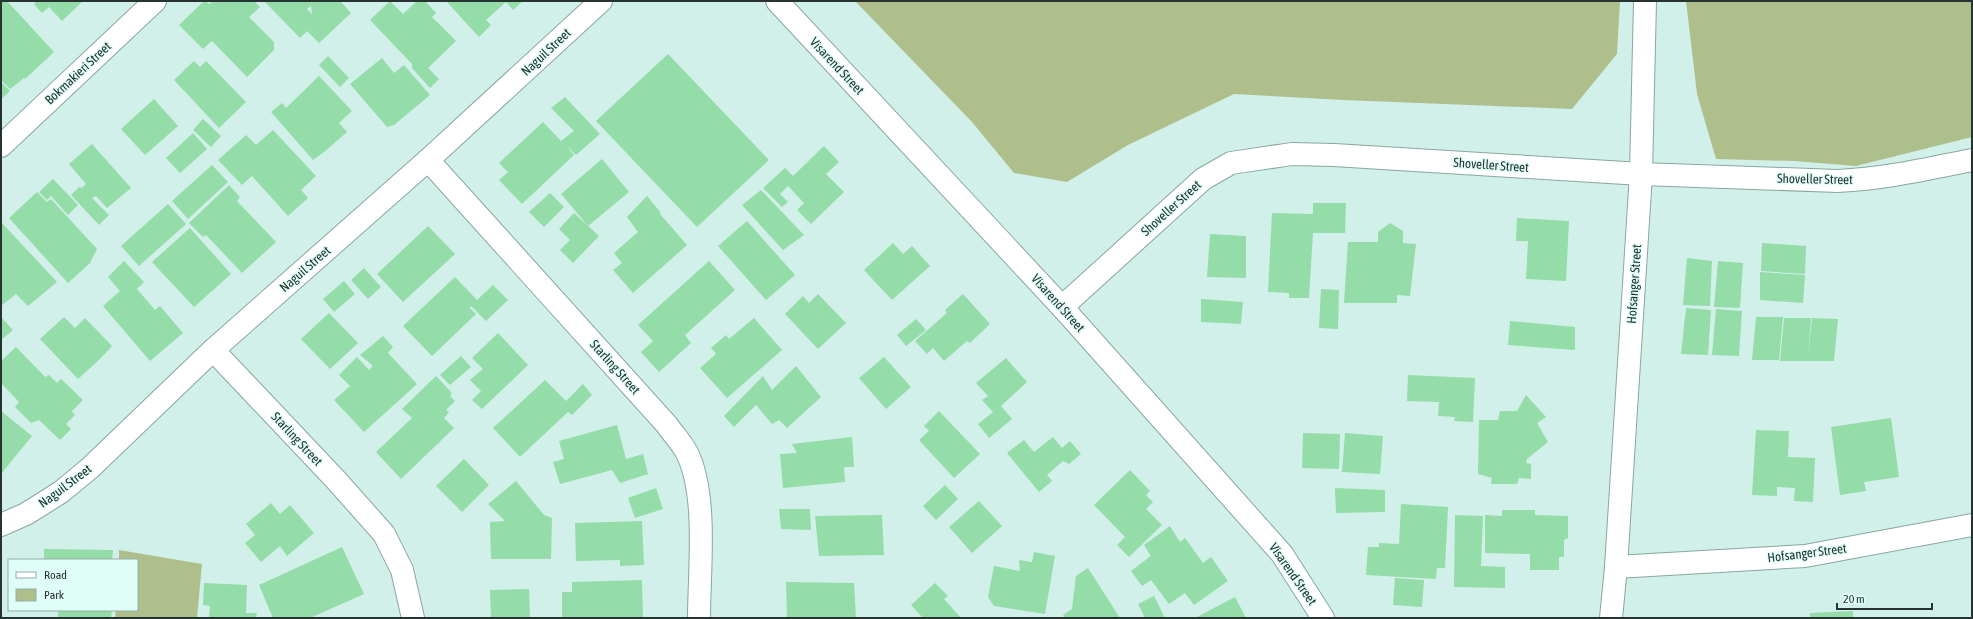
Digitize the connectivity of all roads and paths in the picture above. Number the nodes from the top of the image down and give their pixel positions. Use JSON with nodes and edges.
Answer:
{"nodes":[{"id":1,"x":155,"y":1,"type":"edge"},
{"id":2,"x":601,"y":1,"type":"edge"},
{"id":3,"x":777,"y":1,"type":"edge"},
{"id":4,"x":1645,"y":1,"type":"edge"},
{"id":5,"x":1,"y":146,"type":"edge"},
{"id":6,"x":428,"y":160,"type":"junction"},
{"id":7,"x":1972,"y":160,"type":"edge"},
{"id":8,"x":1641,"y":174,"type":"junction"},
{"id":9,"x":1062,"y":307,"type":"junction"},
{"id":10,"x":213,"y":350,"type":"junction"},
{"id":11,"x":1,"y":525,"type":"edge"},
{"id":12,"x":1972,"y":525,"type":"edge"},
{"id":13,"x":1616,"y":567,"type":"junction"},
{"id":14,"x":413,"y":618,"type":"edge"},
{"id":15,"x":699,"y":618,"type":"edge"},
{"id":16,"x":1323,"y":618,"type":"edge"},
{"id":17,"x":1611,"y":618,"type":"edge"}],
"edges":[{"from":1,"to":5,"type":"street","name":"Bokmakieri Street"},
{"from":2,"to":6,"type":"street","name":"Naguil Street"},
{"from":3,"to":9,"type":"street","name":"Visarend Street"},
{"from":4,"to":8,"type":"street","name":"Hofsanger Street"},
{"from":6,"to":10,"type":"street","name":"Naguil Street"},
{"from":6,"to":15,"type":"street","name":"Starling Street"},
{"from":7,"to":8,"type":"street","name":"Shoveller Street"},
{"from":8,"to":9,"type":"street","name":"Shoveller Street"},
{"from":8,"to":13,"type":"street","name":"Hofsanger Street"},
{"from":9,"to":16,"type":"street","name":"Visarend Street"},
{"from":10,"to":11,"type":"street","name":"Naguil Street"},
{"from":10,"to":14,"type":"street","name":"Starling Street"},
{"from":12,"to":13,"type":"street","name":"Hofsanger Street"},
{"from":13,"to":17,"type":"street","name":"Hofsanger Street"}]}
